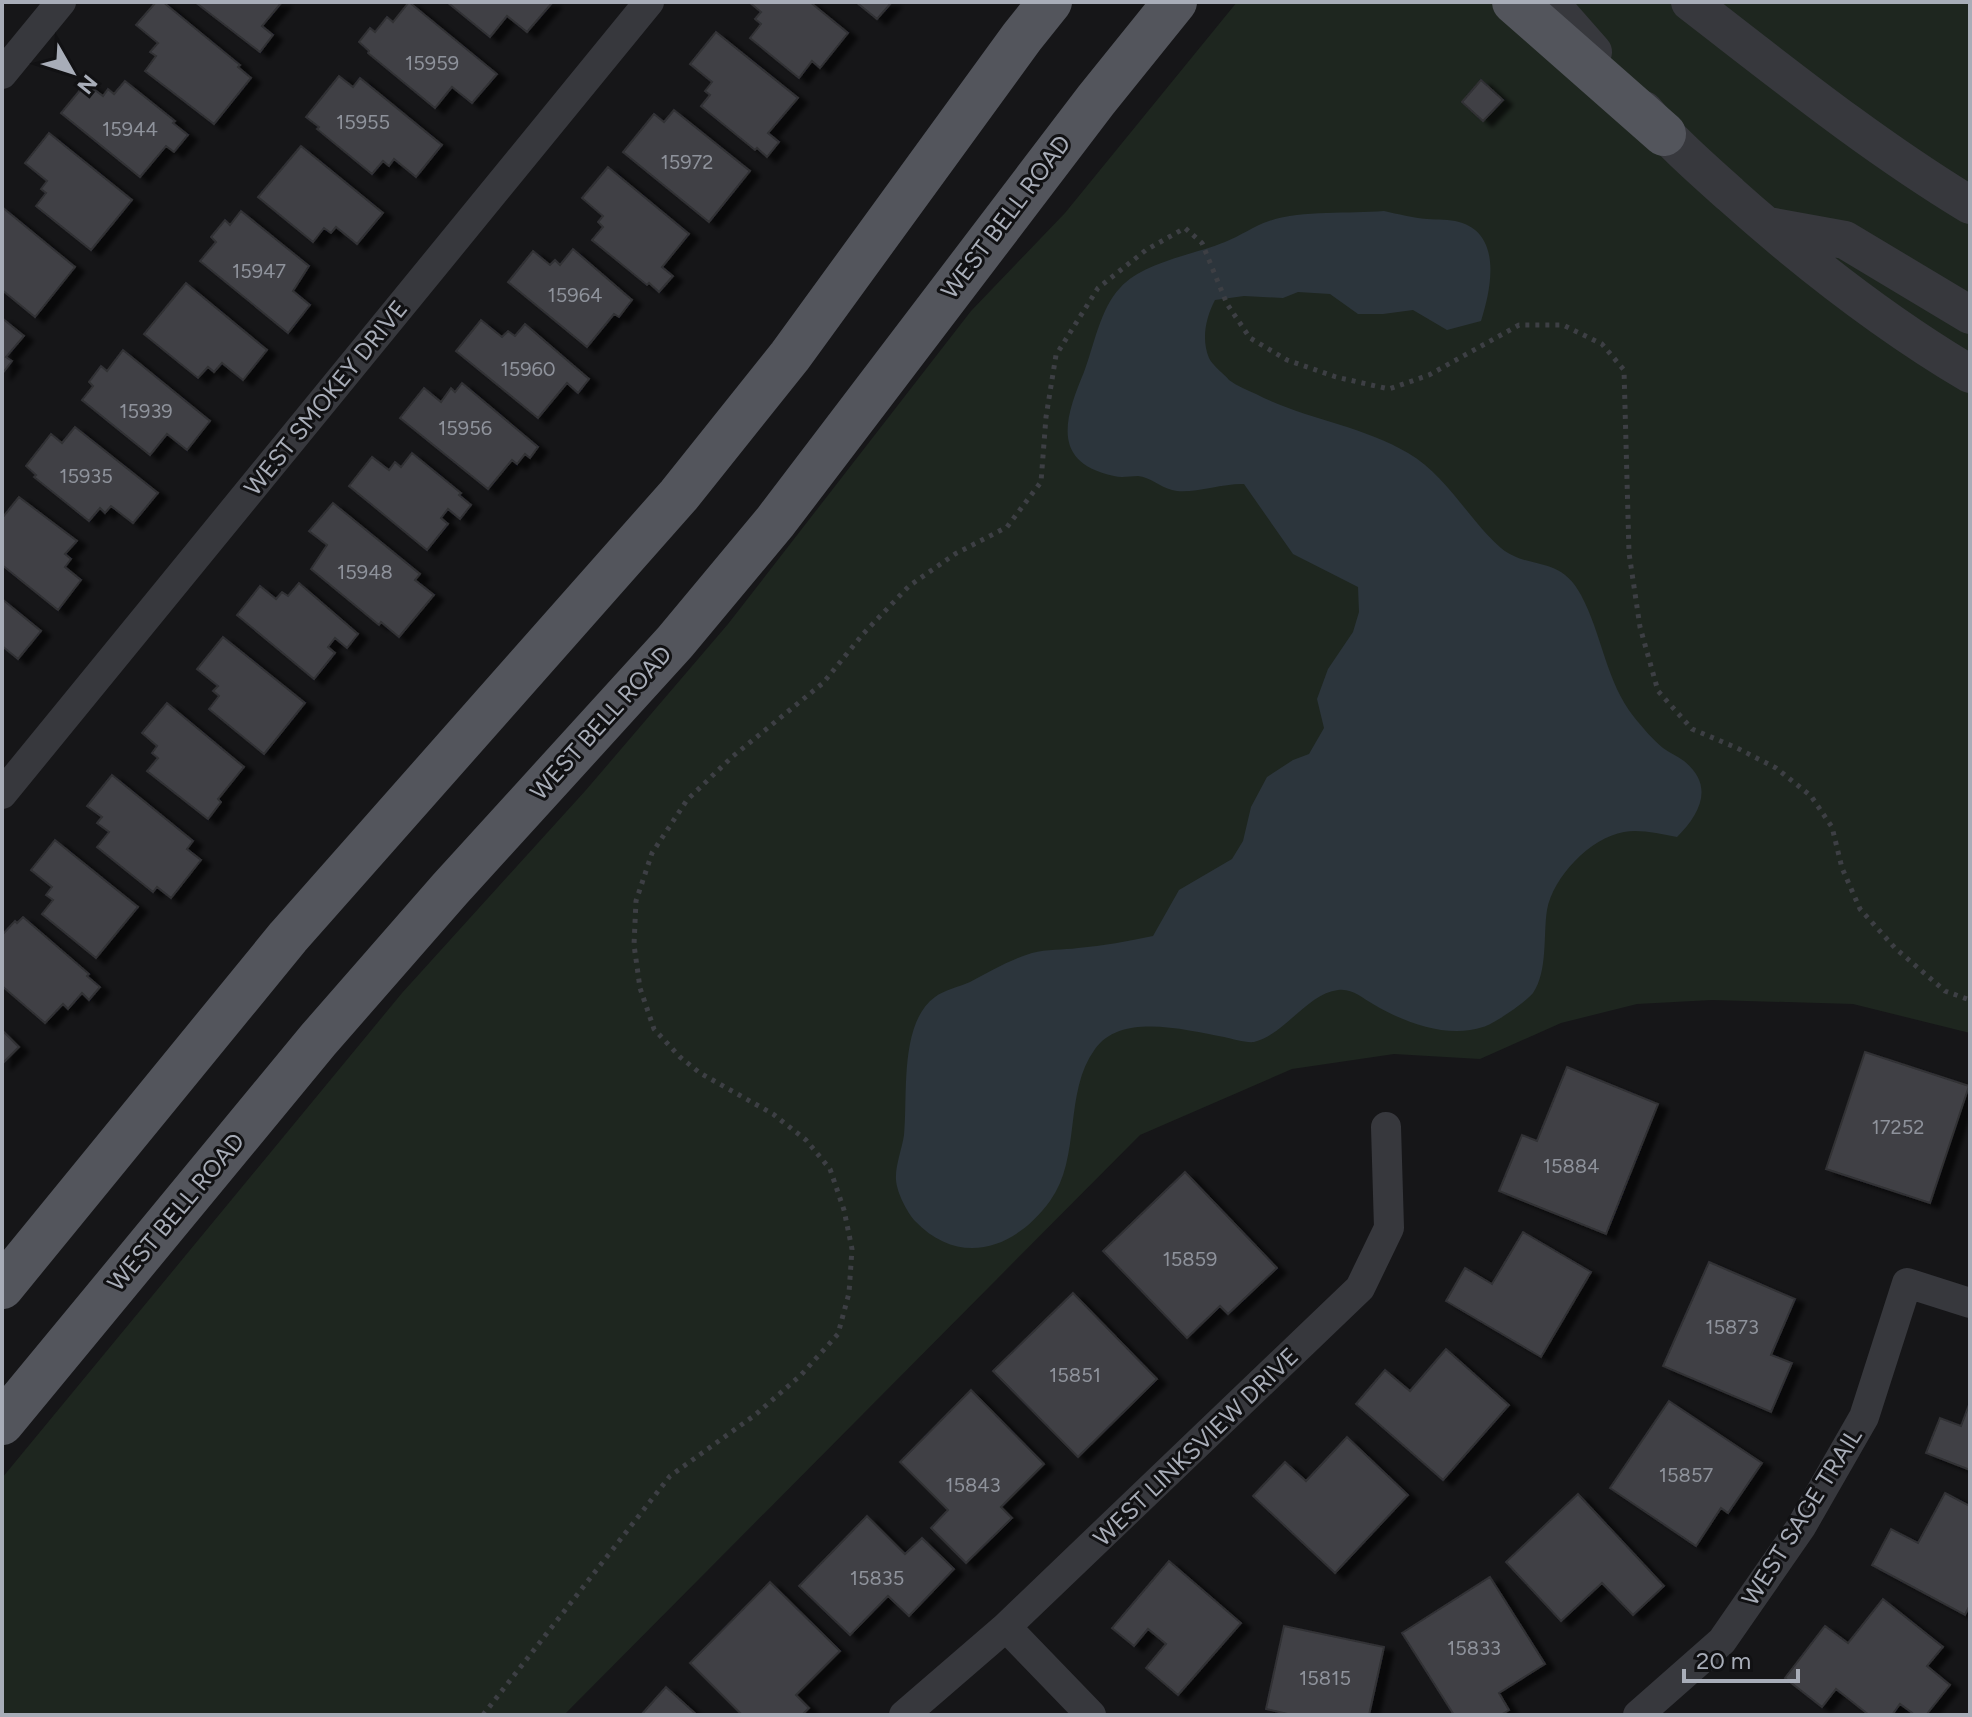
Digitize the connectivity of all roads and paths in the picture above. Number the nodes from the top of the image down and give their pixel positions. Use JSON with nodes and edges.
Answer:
{"nodes":[{"id":1,"x":61,"y":2,"type":"edge"},
{"id":2,"x":649,"y":2,"type":"edge"},
{"id":3,"x":1050,"y":2,"type":"edge"},
{"id":4,"x":1175,"y":2,"type":"edge"},
{"id":5,"x":1206,"y":2,"type":"edge"},
{"id":6,"x":1514,"y":2,"type":"edge"},
{"id":7,"x":1549,"y":2,"type":"edge"},
{"id":8,"x":1690,"y":2,"type":"edge"},
{"id":9,"x":1130,"y":57,"type":"junction"},
{"id":10,"x":2,"y":74,"type":"edge"},
{"id":11,"x":1664,"y":134,"type":"junction"},
{"id":12,"x":1970,"y":205,"type":"edge"},
{"id":13,"x":1765,"y":225,"type":"junction"},
{"id":14,"x":1970,"y":315,"type":"edge"},
{"id":15,"x":1970,"y":374,"type":"edge"},
{"id":16,"x":2,"y":794,"type":"edge"},
{"id":17,"x":1970,"y":1000,"type":"edge"},
{"id":18,"x":1386,"y":1127,"type":"dead end"},
{"id":19,"x":2,"y":1287,"type":"edge"},
{"id":20,"x":1970,"y":1303,"type":"edge"},
{"id":21,"x":2,"y":1423,"type":"edge"},
{"id":22,"x":1006,"y":1627,"type":"junction"},
{"id":23,"x":483,"y":1715,"type":"edge"},
{"id":24,"x":904,"y":1715,"type":"edge"},
{"id":25,"x":1091,"y":1715,"type":"edge"},
{"id":26,"x":1638,"y":1715,"type":"edge"}],
"edges":[{"from":1,"to":10,"type":"street"},
{"from":2,"to":16,"type":"street","name":"WEST SMOKEY DRIVE"},
{"from":3,"to":19,"type":"main road"},
{"from":4,"to":9,"type":"main road","name":"WEST BELL ROAD"},
{"from":5,"to":9,"type":"main road"},
{"from":6,"to":11,"type":"main road"},
{"from":7,"to":11,"type":"street"},
{"from":8,"to":12,"type":"street"},
{"from":9,"to":21,"type":"main road","name":"WEST BELL ROAD"},
{"from":11,"to":13,"type":"street"},
{"from":13,"to":14,"type":"street"},
{"from":13,"to":15,"type":"street"},
{"from":17,"to":23,"type":"path"},
{"from":18,"to":22,"type":"street","name":"WEST LINKSVIEW DRIVE"},
{"from":20,"to":26,"type":"street","name":"WEST SAGE TRAIL"},
{"from":22,"to":24,"type":"street","name":"WEST LINKSVIEW DRIVE"},
{"from":22,"to":25,"type":"street"}]}
